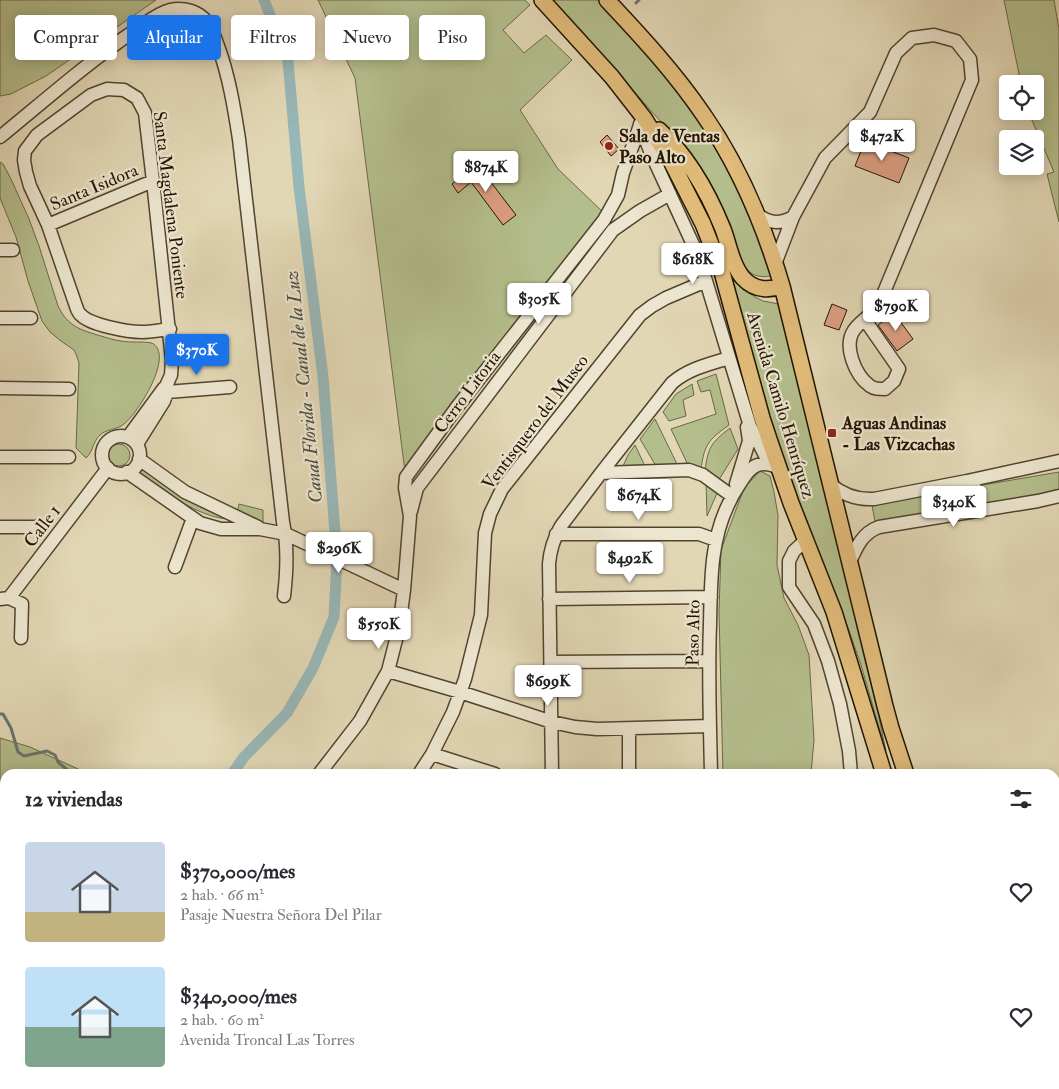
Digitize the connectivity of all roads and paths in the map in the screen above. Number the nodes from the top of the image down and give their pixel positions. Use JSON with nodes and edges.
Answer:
{"nodes":[{"id":1,"x":542,"y":0,"type":"edge"},
{"id":2,"x":608,"y":0,"type":"edge"},
{"id":3,"x":642,"y":122,"type":"junction"},
{"id":4,"x":0,"y":137,"type":"edge"},
{"id":5,"x":154,"y":181,"type":"junction"},
{"id":6,"x":670,"y":194,"type":"junction"},
{"id":7,"x":758,"y":216,"type":"junction"},
{"id":8,"x":793,"y":217,"type":"junction"},
{"id":9,"x":48,"y":225,"type":"junction"},
{"id":10,"x":775,"y":264,"type":"junction"},
{"id":11,"x":706,"y":281,"type":"junction"},
{"id":12,"x":782,"y":286,"type":"junction"},
{"id":13,"x":0,"y":318,"type":"edge"},
{"id":14,"x":31,"y":318,"type":"dead end"},
{"id":15,"x":865,"y":320,"type":"junction"},
{"id":16,"x":170,"y":329,"type":"junction"},
{"id":17,"x":729,"y":358,"type":"junction"},
{"id":18,"x":230,"y":387,"type":"dead end"},
{"id":19,"x":0,"y":388,"type":"edge"},
{"id":20,"x":167,"y":388,"type":"junction"},
{"id":21,"x":69,"y":389,"type":"dead end"},
{"id":22,"x":746,"y":411,"type":"junction"},
{"id":23,"x":132,"y":441,"type":"junction"},
{"id":24,"x":0,"y":457,"type":"edge"},
{"id":25,"x":69,"y":457,"type":"dead end"},
{"id":26,"x":139,"y":459,"type":"junction"},
{"id":27,"x":1059,"y":461,"type":"edge"},
{"id":28,"x":773,"y":465,"type":"junction"},
{"id":29,"x":108,"y":468,"type":"junction"},
{"id":30,"x":127,"y":472,"type":"junction"},
{"id":31,"x":601,"y":473,"type":"junction"},
{"id":32,"x":967,"y":482,"type":"junction"},
{"id":33,"x":830,"y":484,"type":"junction"},
{"id":34,"x":732,"y":496,"type":"junction"},
{"id":35,"x":1059,"y":496,"type":"edge"},
{"id":36,"x":973,"y":511,"type":"junction"},
{"id":37,"x":410,"y":516,"type":"junction"},
{"id":38,"x":193,"y":518,"type":"junction"},
{"id":39,"x":0,"y":527,"type":"edge"},
{"id":40,"x":38,"y":527,"type":"dead end"},
{"id":41,"x":260,"y":529,"type":"junction"},
{"id":42,"x":286,"y":534,"type":"junction"},
{"id":43,"x":556,"y":534,"type":"junction"},
{"id":44,"x":716,"y":540,"type":"junction"},
{"id":45,"x":806,"y":540,"type":"junction"},
{"id":46,"x":849,"y":564,"type":"junction"},
{"id":47,"x":175,"y":567,"type":"dead end"},
{"id":48,"x":404,"y":590,"type":"junction"},
{"id":49,"x":284,"y":596,"type":"dead end"},
{"id":50,"x":711,"y":597,"type":"junction"},
{"id":51,"x":5,"y":598,"type":"edge"},
{"id":52,"x":549,"y":598,"type":"junction"},
{"id":53,"x":21,"y":638,"type":"dead end"},
{"id":54,"x":709,"y":661,"type":"junction"},
{"id":55,"x":550,"y":662,"type":"junction"},
{"id":56,"x":388,"y":671,"type":"junction"},
{"id":57,"x":460,"y":692,"type":"junction"},
{"id":58,"x":552,"y":722,"type":"junction"},
{"id":59,"x":710,"y":726,"type":"junction"},
{"id":60,"x":629,"y":729,"type":"junction"},
{"id":61,"x":432,"y":754,"type":"junction"},
{"id":62,"x":323,"y":769,"type":"edge"},
{"id":63,"x":422,"y":769,"type":"edge"},
{"id":64,"x":479,"y":769,"type":"edge"},
{"id":65,"x":552,"y":769,"type":"edge"},
{"id":66,"x":628,"y":769,"type":"edge"},
{"id":67,"x":711,"y":769,"type":"edge"},
{"id":68,"x":851,"y":769,"type":"edge"},
{"id":69,"x":883,"y":769,"type":"edge"},
{"id":70,"x":904,"y":769,"type":"edge"}],
"edges":[{"from":1,"to":3,"type":"main road","name":"Avenida Camilo Henríquez"},
{"from":2,"to":7,"type":"main road","name":"Avenida Camilo Henríquez"},
{"from":3,"to":6,"type":"street"},
{"from":3,"to":12,"type":"main road"},
{"from":3,"to":28,"type":"main road","name":"Avenida Camilo Henríquez"},
{"from":3,"to":37,"type":"street"},
{"from":4,"to":42,"type":"street"},
{"from":5,"to":9,"type":"street","name":"Santa Isidora"},
{"from":5,"to":9,"type":"street","name":"Santa Magdalena Poniente"},
{"from":5,"to":16,"type":"street","name":"Santa Magdalena Poniente"},
{"from":6,"to":11,"type":"street"},
{"from":6,"to":37,"type":"street","name":"Cerro Litoria"},
{"from":7,"to":8,"type":"street"},
{"from":7,"to":10,"type":"main road","name":"Avenida Camilo Henríquez"},
{"from":8,"to":10,"type":"street"},
{"from":8,"to":15,"type":"street"},
{"from":9,"to":16,"type":"street"},
{"from":10,"to":12,"type":"main road","name":"Avenida Camilo Henríquez"},
{"from":11,"to":17,"type":"street"},
{"from":11,"to":57,"type":"street","name":"Ventisquero del Museo"},
{"from":12,"to":33,"type":"main road","name":"Avenida Camilo Henríquez"},
{"from":13,"to":14,"type":"street"},
{"from":15,"to":15,"type":"street"},
{"from":16,"to":20,"type":"street","name":"Santa Magdalena Poniente"},
{"from":17,"to":22,"type":"street"},
{"from":17,"to":31,"type":"street"},
{"from":18,"to":20,"type":"street"},
{"from":19,"to":21,"type":"street"},
{"from":20,"to":23,"type":"street","name":"Santa Magdalena Poniente"},
{"from":22,"to":28,"type":"street"},
{"from":22,"to":34,"type":"street","name":"Paso Alto"},
{"from":23,"to":26,"type":"street"},
{"from":23,"to":29,"type":"street"},
{"from":24,"to":25,"type":"street"},
{"from":26,"to":30,"type":"street"},
{"from":26,"to":41,"type":"street"},
{"from":27,"to":32,"type":"street"},
{"from":28,"to":34,"type":"street","name":"Paso Alto"},
{"from":28,"to":45,"type":"main road","name":"Avenida Camilo Henríquez"},
{"from":29,"to":30,"type":"street"},
{"from":29,"to":51,"type":"street","name":"Calle 1"},
{"from":30,"to":38,"type":"street"},
{"from":31,"to":34,"type":"street"},
{"from":31,"to":43,"type":"street"},
{"from":32,"to":33,"type":"street"},
{"from":32,"to":36,"type":"street"},
{"from":33,"to":46,"type":"main road","name":"Avenida Camilo Henríquez"},
{"from":34,"to":44,"type":"street","name":"Paso Alto"},
{"from":35,"to":36,"type":"street"},
{"from":36,"to":46,"type":"street"},
{"from":37,"to":48,"type":"street"},
{"from":38,"to":41,"type":"street"},
{"from":38,"to":47,"type":"street"},
{"from":39,"to":40,"type":"street"},
{"from":41,"to":42,"type":"street"},
{"from":42,"to":48,"type":"street"},
{"from":42,"to":49,"type":"street"},
{"from":43,"to":44,"type":"street"},
{"from":43,"to":52,"type":"street"},
{"from":44,"to":50,"type":"street","name":"Paso Alto"},
{"from":45,"to":68,"type":"street"},
{"from":45,"to":69,"type":"main road","name":"Avenida Camilo Henríquez"},
{"from":46,"to":70,"type":"main road","name":"Avenida Camilo Henríquez"},
{"from":48,"to":56,"type":"street"},
{"from":50,"to":52,"type":"street"},
{"from":50,"to":54,"type":"street","name":"Paso Alto"},
{"from":51,"to":53,"type":"street"},
{"from":52,"to":55,"type":"street"},
{"from":54,"to":55,"type":"street"},
{"from":54,"to":59,"type":"street","name":"Paso Alto"},
{"from":55,"to":58,"type":"street"},
{"from":56,"to":57,"type":"street"},
{"from":56,"to":62,"type":"street"},
{"from":57,"to":58,"type":"street"},
{"from":57,"to":61,"type":"street","name":"Ventisquero del Museo"},
{"from":58,"to":60,"type":"street"},
{"from":58,"to":65,"type":"street"},
{"from":59,"to":60,"type":"street"},
{"from":59,"to":67,"type":"street","name":"Paso Alto"},
{"from":60,"to":66,"type":"street"},
{"from":61,"to":63,"type":"street","name":"Ventisquero del Museo"},
{"from":61,"to":64,"type":"street"}]}
